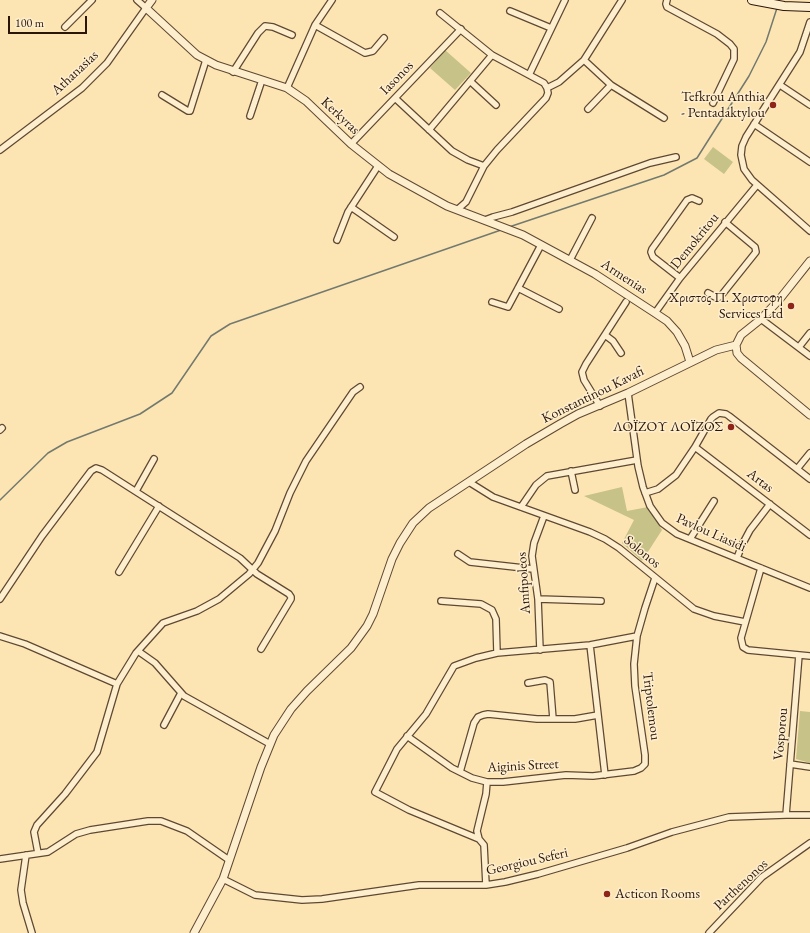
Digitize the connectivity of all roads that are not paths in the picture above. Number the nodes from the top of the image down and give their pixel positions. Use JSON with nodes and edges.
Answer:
{"nodes":[{"id":1,"x":92,"y":0,"type":"edge"},
{"id":2,"x":137,"y":0,"type":"edge"},
{"id":3,"x":152,"y":0,"type":"edge"},
{"id":4,"x":332,"y":0,"type":"edge"},
{"id":5,"x":565,"y":0,"type":"edge"},
{"id":6,"x":622,"y":0,"type":"edge"},
{"id":7,"x":667,"y":0,"type":"edge"},
{"id":8,"x":752,"y":0,"type":"edge"},
{"id":9,"x":810,"y":7,"type":"edge"},
{"id":10,"x":146,"y":8,"type":"junction"},
{"id":11,"x":510,"y":11,"type":"dead end"},
{"id":12,"x":440,"y":13,"type":"dead end"},
{"id":13,"x":810,"y":22,"type":"edge"},
{"id":14,"x":315,"y":25,"type":"junction"},
{"id":15,"x":65,"y":27,"type":"dead end"},
{"id":16,"x":551,"y":28,"type":"junction"},
{"id":17,"x":461,"y":29,"type":"junction"},
{"id":18,"x":292,"y":35,"type":"dead end"},
{"id":19,"x":384,"y":38,"type":"dead end"},
{"id":20,"x":492,"y":55,"type":"junction"},
{"id":21,"x":206,"y":60,"type":"junction"},
{"id":22,"x":584,"y":60,"type":"junction"},
{"id":23,"x":233,"y":72,"type":"junction"},
{"id":24,"x":529,"y":75,"type":"junction"},
{"id":25,"x":262,"y":80,"type":"junction"},
{"id":26,"x":470,"y":80,"type":"junction"},
{"id":27,"x":611,"y":85,"type":"junction"},
{"id":28,"x":780,"y":85,"type":"junction"},
{"id":29,"x":287,"y":88,"type":"junction"},
{"id":30,"x":547,"y":88,"type":"junction"},
{"id":31,"x":162,"y":96,"type":"dead end"},
{"id":32,"x":395,"y":98,"type":"junction"},
{"id":33,"x":713,"y":102,"type":"dead end"},
{"id":34,"x":496,"y":105,"type":"dead end"},
{"id":35,"x":810,"y":105,"type":"edge"},
{"id":36,"x":588,"y":109,"type":"dead end"},
{"id":37,"x":250,"y":116,"type":"dead end"},
{"id":38,"x":664,"y":118,"type":"dead end"},
{"id":39,"x":754,"y":124,"type":"junction"},
{"id":40,"x":429,"y":130,"type":"junction"},
{"id":41,"x":351,"y":144,"type":"junction"},
{"id":42,"x":0,"y":150,"type":"edge"},
{"id":43,"x":676,"y":158,"type":"dead end"},
{"id":44,"x":810,"y":162,"type":"edge"},
{"id":45,"x":378,"y":166,"type":"junction"},
{"id":46,"x":484,"y":166,"type":"junction"},
{"id":47,"x":757,"y":185,"type":"junction"},
{"id":48,"x":699,"y":202,"type":"dead end"},
{"id":49,"x":351,"y":207,"type":"junction"},
{"id":50,"x":458,"y":209,"type":"junction"},
{"id":51,"x":592,"y":218,"type":"dead end"},
{"id":52,"x":487,"y":221,"type":"junction"},
{"id":53,"x":725,"y":222,"type":"junction"},
{"id":54,"x":810,"y":231,"type":"edge"},
{"id":55,"x":523,"y":235,"type":"joint"},
{"id":56,"x":394,"y":237,"type":"dead end"},
{"id":57,"x":337,"y":240,"type":"dead end"},
{"id":58,"x":541,"y":244,"type":"junction"},
{"id":59,"x":570,"y":260,"type":"junction"},
{"id":60,"x":810,"y":261,"type":"edge"},
{"id":61,"x":680,"y":278,"type":"junction"},
{"id":62,"x":518,"y":288,"type":"junction"},
{"id":63,"x":708,"y":292,"type":"dead end"},
{"id":64,"x":492,"y":302,"type":"dead end"},
{"id":65,"x":626,"y":302,"type":"dead end"},
{"id":66,"x":559,"y":309,"type":"dead end"},
{"id":67,"x":655,"y":313,"type":"junction"},
{"id":68,"x":761,"y":319,"type":"junction"},
{"id":69,"x":810,"y":333,"type":"edge"},
{"id":70,"x":605,"y":335,"type":"junction"},
{"id":71,"x":736,"y":345,"type":"junction"},
{"id":72,"x":799,"y":347,"type":"junction"},
{"id":73,"x":621,"y":353,"type":"dead end"},
{"id":74,"x":810,"y":356,"type":"edge"},
{"id":75,"x":690,"y":362,"type":"junction"},
{"id":76,"x":360,"y":387,"type":"dead end"},
{"id":77,"x":628,"y":393,"type":"junction"},
{"id":78,"x":600,"y":406,"type":"junction"},
{"id":79,"x":810,"y":415,"type":"edge"},
{"id":80,"x":695,"y":447,"type":"junction"},
{"id":81,"x":810,"y":453,"type":"edge"},
{"id":82,"x":154,"y":459,"type":"dead end"},
{"id":83,"x":637,"y":460,"type":"junction"},
{"id":84,"x":797,"y":469,"type":"junction"},
{"id":85,"x":571,"y":471,"type":"junction"},
{"id":86,"x":810,"y":479,"type":"edge"},
{"id":87,"x":468,"y":482,"type":"junction"},
{"id":88,"x":575,"y":490,"type":"dead end"},
{"id":89,"x":136,"y":491,"type":"junction"},
{"id":90,"x":645,"y":493,"type":"junction"},
{"id":91,"x":714,"y":501,"type":"dead end"},
{"id":92,"x":770,"y":504,"type":"junction"},
{"id":93,"x":159,"y":506,"type":"junction"},
{"id":94,"x":521,"y":507,"type":"junction"},
{"id":95,"x":544,"y":516,"type":"junction"},
{"id":96,"x":810,"y":535,"type":"edge"},
{"id":97,"x":690,"y":540,"type":"junction"},
{"id":98,"x":458,"y":554,"type":"dead end"},
{"id":99,"x":737,"y":558,"type":"junction"},
{"id":100,"x":761,"y":568,"type":"junction"},
{"id":101,"x":533,"y":569,"type":"junction"},
{"id":102,"x":253,"y":570,"type":"junction"},
{"id":103,"x":119,"y":572,"type":"dead end"},
{"id":104,"x":656,"y":578,"type":"junction"},
{"id":105,"x":810,"y":588,"type":"edge"},
{"id":106,"x":0,"y":599,"type":"edge"},
{"id":107,"x":538,"y":599,"type":"junction"},
{"id":108,"x":441,"y":601,"type":"dead end"},
{"id":109,"x":601,"y":601,"type":"dead end"},
{"id":110,"x":745,"y":622,"type":"junction"},
{"id":111,"x":0,"y":636,"type":"edge"},
{"id":112,"x":637,"y":636,"type":"junction"},
{"id":113,"x":590,"y":645,"type":"junction"},
{"id":114,"x":261,"y":649,"type":"dead end"},
{"id":115,"x":540,"y":650,"type":"junction"},
{"id":116,"x":138,"y":651,"type":"junction"},
{"id":117,"x":497,"y":653,"type":"junction"},
{"id":118,"x":799,"y":655,"type":"junction"},
{"id":119,"x":810,"y":656,"type":"edge"},
{"id":120,"x":528,"y":683,"type":"dead end"},
{"id":121,"x":117,"y":684,"type":"junction"},
{"id":122,"x":181,"y":693,"type":"junction"},
{"id":123,"x":598,"y":716,"type":"junction"},
{"id":124,"x":553,"y":719,"type":"junction"},
{"id":125,"x":164,"y":725,"type":"dead end"},
{"id":126,"x":407,"y":736,"type":"junction"},
{"id":127,"x":270,"y":744,"type":"junction"},
{"id":128,"x":790,"y":764,"type":"junction"},
{"id":129,"x":643,"y":766,"type":"joint"},
{"id":130,"x":810,"y":767,"type":"edge"},
{"id":131,"x":460,"y":772,"type":"junction"},
{"id":132,"x":605,"y":775,"type":"junction"},
{"id":133,"x":487,"y":782,"type":"junction"},
{"id":134,"x":786,"y":814,"type":"junction"},
{"id":135,"x":810,"y":815,"type":"edge"},
{"id":136,"x":480,"y":839,"type":"junction"},
{"id":137,"x":810,"y":843,"type":"edge"},
{"id":138,"x":38,"y":853,"type":"junction"},
{"id":139,"x":26,"y":855,"type":"junction"},
{"id":140,"x":0,"y":859,"type":"edge"},
{"id":141,"x":229,"y":860,"type":"junction"},
{"id":142,"x":223,"y":879,"type":"junction"},
{"id":143,"x":486,"y":885,"type":"junction"},
{"id":144,"x":32,"y":933,"type":"edge"},
{"id":145,"x":194,"y":933,"type":"edge"},
{"id":146,"x":709,"y":933,"type":"edge"}],
"edges":[{"from":1,"to":15,"type":"street"},
{"from":2,"to":10,"type":"street"},
{"from":3,"to":10,"type":"street","name":"Athanasias"},
{"from":4,"to":14,"type":"street"},
{"from":5,"to":16,"type":"street"},
{"from":6,"to":22,"type":"street"},
{"from":7,"to":33,"type":"street"},
{"from":8,"to":9,"type":"main road"},
{"from":10,"to":21,"type":"street","name":"Kerkyras"},
{"from":10,"to":42,"type":"street","name":"Athanasias"},
{"from":11,"to":16,"type":"street"},
{"from":12,"to":17,"type":"street"},
{"from":13,"to":28,"type":"street"},
{"from":14,"to":19,"type":"street"},
{"from":14,"to":29,"type":"street"},
{"from":16,"to":24,"type":"street"},
{"from":17,"to":20,"type":"street"},
{"from":17,"to":32,"type":"street","name":"Iasonos"},
{"from":18,"to":23,"type":"street"},
{"from":20,"to":24,"type":"street"},
{"from":20,"to":26,"type":"street"},
{"from":21,"to":23,"type":"street","name":"Kerkyras"},
{"from":21,"to":31,"type":"street"},
{"from":22,"to":27,"type":"street"},
{"from":22,"to":30,"type":"street"},
{"from":23,"to":25,"type":"street","name":"Kerkyras"},
{"from":24,"to":30,"type":"street"},
{"from":25,"to":29,"type":"street","name":"Kerkyras"},
{"from":25,"to":37,"type":"street"},
{"from":26,"to":34,"type":"street"},
{"from":26,"to":40,"type":"street"},
{"from":27,"to":36,"type":"street"},
{"from":27,"to":38,"type":"street"},
{"from":28,"to":35,"type":"street"},
{"from":28,"to":39,"type":"street"},
{"from":29,"to":41,"type":"street","name":"Kerkyras"},
{"from":30,"to":46,"type":"street"},
{"from":32,"to":40,"type":"street"},
{"from":32,"to":41,"type":"street","name":"Iasonos"},
{"from":39,"to":44,"type":"street"},
{"from":39,"to":47,"type":"street"},
{"from":40,"to":46,"type":"street"},
{"from":41,"to":45,"type":"street","name":"Kerkyras"},
{"from":43,"to":52,"type":"street"},
{"from":45,"to":49,"type":"street"},
{"from":45,"to":50,"type":"street","name":"Kerkyras"},
{"from":46,"to":50,"type":"street"},
{"from":47,"to":53,"type":"street","name":"Demokritou"},
{"from":47,"to":54,"type":"street"},
{"from":48,"to":61,"type":"street"},
{"from":49,"to":56,"type":"street"},
{"from":49,"to":57,"type":"street"},
{"from":50,"to":52,"type":"street","name":"Kerkyras"},
{"from":51,"to":59,"type":"street"},
{"from":52,"to":55,"type":"street","name":"Kerkyras"},
{"from":53,"to":61,"type":"street","name":"Demokritou"},
{"from":53,"to":63,"type":"street"},
{"from":55,"to":58,"type":"street","name":"Armenias"},
{"from":58,"to":59,"type":"street","name":"Armenias"},
{"from":58,"to":62,"type":"street"},
{"from":59,"to":67,"type":"street","name":"Armenias"},
{"from":60,"to":68,"type":"street"},
{"from":61,"to":67,"type":"street","name":"Demokritou"},
{"from":62,"to":64,"type":"street"},
{"from":62,"to":66,"type":"street"},
{"from":65,"to":70,"type":"street"},
{"from":67,"to":75,"type":"street","name":"Armenias"},
{"from":68,"to":71,"type":"street"},
{"from":68,"to":72,"type":"street"},
{"from":69,"to":72,"type":"street"},
{"from":70,"to":73,"type":"street"},
{"from":70,"to":78,"type":"street"},
{"from":71,"to":75,"type":"street","name":"Konstantinou Kavafi"},
{"from":71,"to":79,"type":"street"},
{"from":72,"to":74,"type":"street"},
{"from":75,"to":77,"type":"street","name":"Konstantinou Kavafi"},
{"from":76,"to":102,"type":"street"},
{"from":77,"to":78,"type":"street","name":"Konstantinou Kavafi"},
{"from":77,"to":83,"type":"street","name":"Pavlou Liasidi"},
{"from":78,"to":87,"type":"street","name":"Konstantinou Kavafi"},
{"from":80,"to":84,"type":"street"},
{"from":80,"to":90,"type":"street"},
{"from":80,"to":92,"type":"street","name":"Artas"},
{"from":81,"to":84,"type":"street"},
{"from":82,"to":89,"type":"street"},
{"from":83,"to":85,"type":"street"},
{"from":83,"to":90,"type":"street","name":"Pavlou Liasidi"},
{"from":84,"to":86,"type":"street"},
{"from":85,"to":88,"type":"street"},
{"from":85,"to":94,"type":"street"},
{"from":87,"to":94,"type":"street","name":"Solonos"},
{"from":87,"to":127,"type":"street","name":"Konstantinou Kavafi"},
{"from":89,"to":93,"type":"street"},
{"from":89,"to":106,"type":"street"},
{"from":90,"to":97,"type":"street","name":"Pavlou Liasidi"},
{"from":91,"to":97,"type":"street"},
{"from":92,"to":96,"type":"street","name":"Artas"},
{"from":92,"to":99,"type":"street"},
{"from":93,"to":102,"type":"street"},
{"from":93,"to":103,"type":"street"},
{"from":94,"to":95,"type":"street","name":"Solonos"},
{"from":95,"to":101,"type":"street","name":"Amfipoleos"},
{"from":95,"to":104,"type":"street","name":"Solonos"},
{"from":97,"to":99,"type":"street","name":"Pavlou Liasidi"},
{"from":98,"to":101,"type":"street"},
{"from":99,"to":100,"type":"street","name":"Pavlou Liasidi"},
{"from":100,"to":105,"type":"street","name":"Pavlou Liasidi"},
{"from":100,"to":110,"type":"street"},
{"from":101,"to":107,"type":"street","name":"Amfipoleos"},
{"from":102,"to":114,"type":"street"},
{"from":102,"to":116,"type":"street"},
{"from":104,"to":110,"type":"street","name":"Solonos"},
{"from":104,"to":112,"type":"street","name":"Triptolemou"},
{"from":107,"to":109,"type":"street"},
{"from":107,"to":115,"type":"street","name":"Amfipoleos"},
{"from":108,"to":117,"type":"street"},
{"from":110,"to":118,"type":"street"},
{"from":111,"to":121,"type":"street"},
{"from":112,"to":113,"type":"street"},
{"from":112,"to":129,"type":"street","name":"Triptolemou"},
{"from":113,"to":115,"type":"street"},
{"from":113,"to":123,"type":"street"},
{"from":115,"to":117,"type":"street"},
{"from":116,"to":121,"type":"street"},
{"from":116,"to":122,"type":"street"},
{"from":117,"to":126,"type":"street"},
{"from":118,"to":119,"type":"street"},
{"from":118,"to":128,"type":"street","name":"Vosporou"},
{"from":120,"to":124,"type":"street"},
{"from":121,"to":138,"type":"street"},
{"from":122,"to":125,"type":"street"},
{"from":122,"to":127,"type":"street"},
{"from":123,"to":124,"type":"street"},
{"from":123,"to":132,"type":"street"},
{"from":124,"to":131,"type":"street"},
{"from":126,"to":131,"type":"street","name":"Aiginis Street"},
{"from":126,"to":136,"type":"street"},
{"from":127,"to":141,"type":"street","name":"Konstantinou Kavafi"},
{"from":128,"to":130,"type":"street"},
{"from":128,"to":134,"type":"street","name":"Vosporou"},
{"from":129,"to":132,"type":"street","name":"Aiginis Street"},
{"from":131,"to":133,"type":"street","name":"Aiginis Street"},
{"from":132,"to":133,"type":"street","name":"Aiginis Street"},
{"from":133,"to":136,"type":"street"},
{"from":134,"to":135,"type":"street","name":"Georgiou Seferi"},
{"from":134,"to":143,"type":"street","name":"Georgiou Seferi"},
{"from":136,"to":143,"type":"street"},
{"from":137,"to":146,"type":"street","name":"Parthenonos"},
{"from":138,"to":139,"type":"street"},
{"from":138,"to":141,"type":"street"},
{"from":139,"to":140,"type":"street"},
{"from":139,"to":144,"type":"street"},
{"from":141,"to":142,"type":"street","name":"Konstantinou Kavafi"},
{"from":142,"to":143,"type":"street","name":"Georgiou Seferi"},
{"from":142,"to":145,"type":"street","name":"Konstantinou Kavafi"}]}
